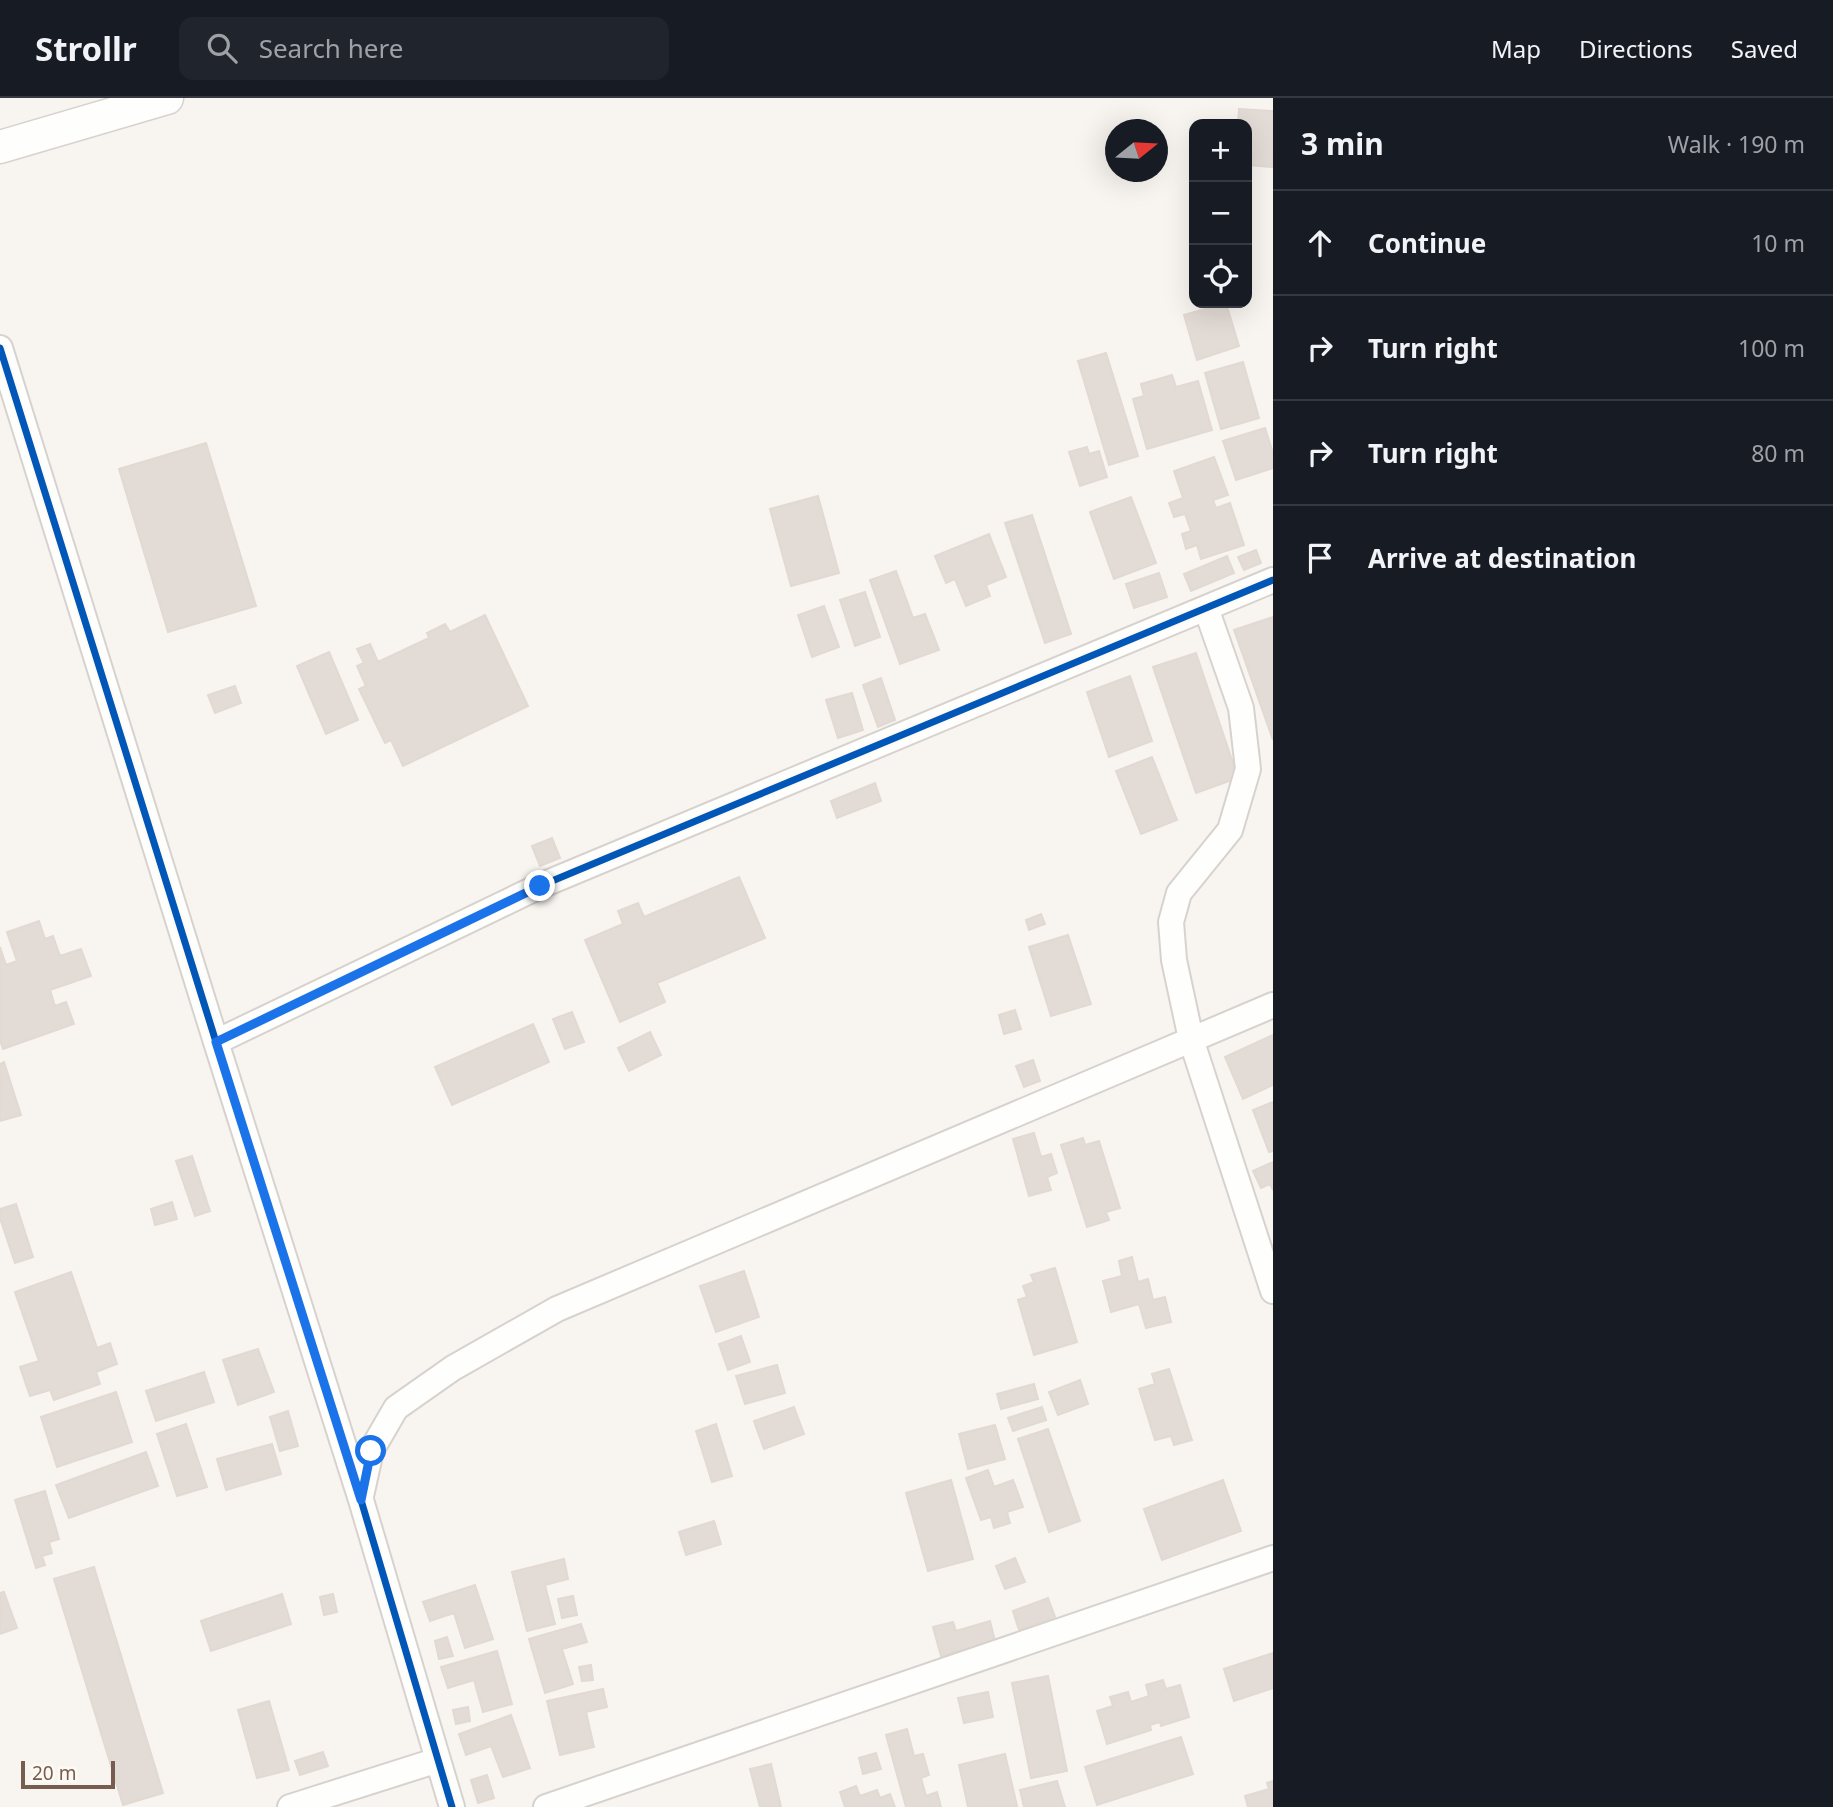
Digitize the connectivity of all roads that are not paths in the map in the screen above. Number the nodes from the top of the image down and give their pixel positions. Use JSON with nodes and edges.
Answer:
{"nodes":[{"id":1,"x":167,"y":98,"type":"edge"},
{"id":2,"x":0,"y":146,"type":"edge"},
{"id":3,"x":0,"y":348,"type":"edge"},
{"id":4,"x":1273,"y":580,"type":"edge"},
{"id":5,"x":1206,"y":608,"type":"junction"},
{"id":6,"x":1273,"y":1005,"type":"edge"},
{"id":7,"x":1191,"y":1040,"type":"junction"},
{"id":8,"x":216,"y":1042,"type":"junction"},
{"id":9,"x":1273,"y":1291,"type":"edge"},
{"id":10,"x":361,"y":1500,"type":"junction"},
{"id":11,"x":1273,"y":1558,"type":"edge"},
{"id":12,"x":438,"y":1760,"type":"junction"},
{"id":13,"x":290,"y":1807,"type":"edge"},
{"id":14,"x":452,"y":1807,"type":"edge"},
{"id":15,"x":546,"y":1807,"type":"edge"}],
"edges":[{"from":1,"to":2,"type":"street"},
{"from":3,"to":8,"type":"street"},
{"from":4,"to":5,"type":"street"},
{"from":5,"to":7,"type":"street"},
{"from":5,"to":8,"type":"street"},
{"from":6,"to":7,"type":"street"},
{"from":7,"to":9,"type":"street"},
{"from":7,"to":10,"type":"street"},
{"from":8,"to":10,"type":"street"},
{"from":10,"to":12,"type":"street"},
{"from":11,"to":15,"type":"street"},
{"from":12,"to":13,"type":"street"},
{"from":12,"to":14,"type":"street"}]}
